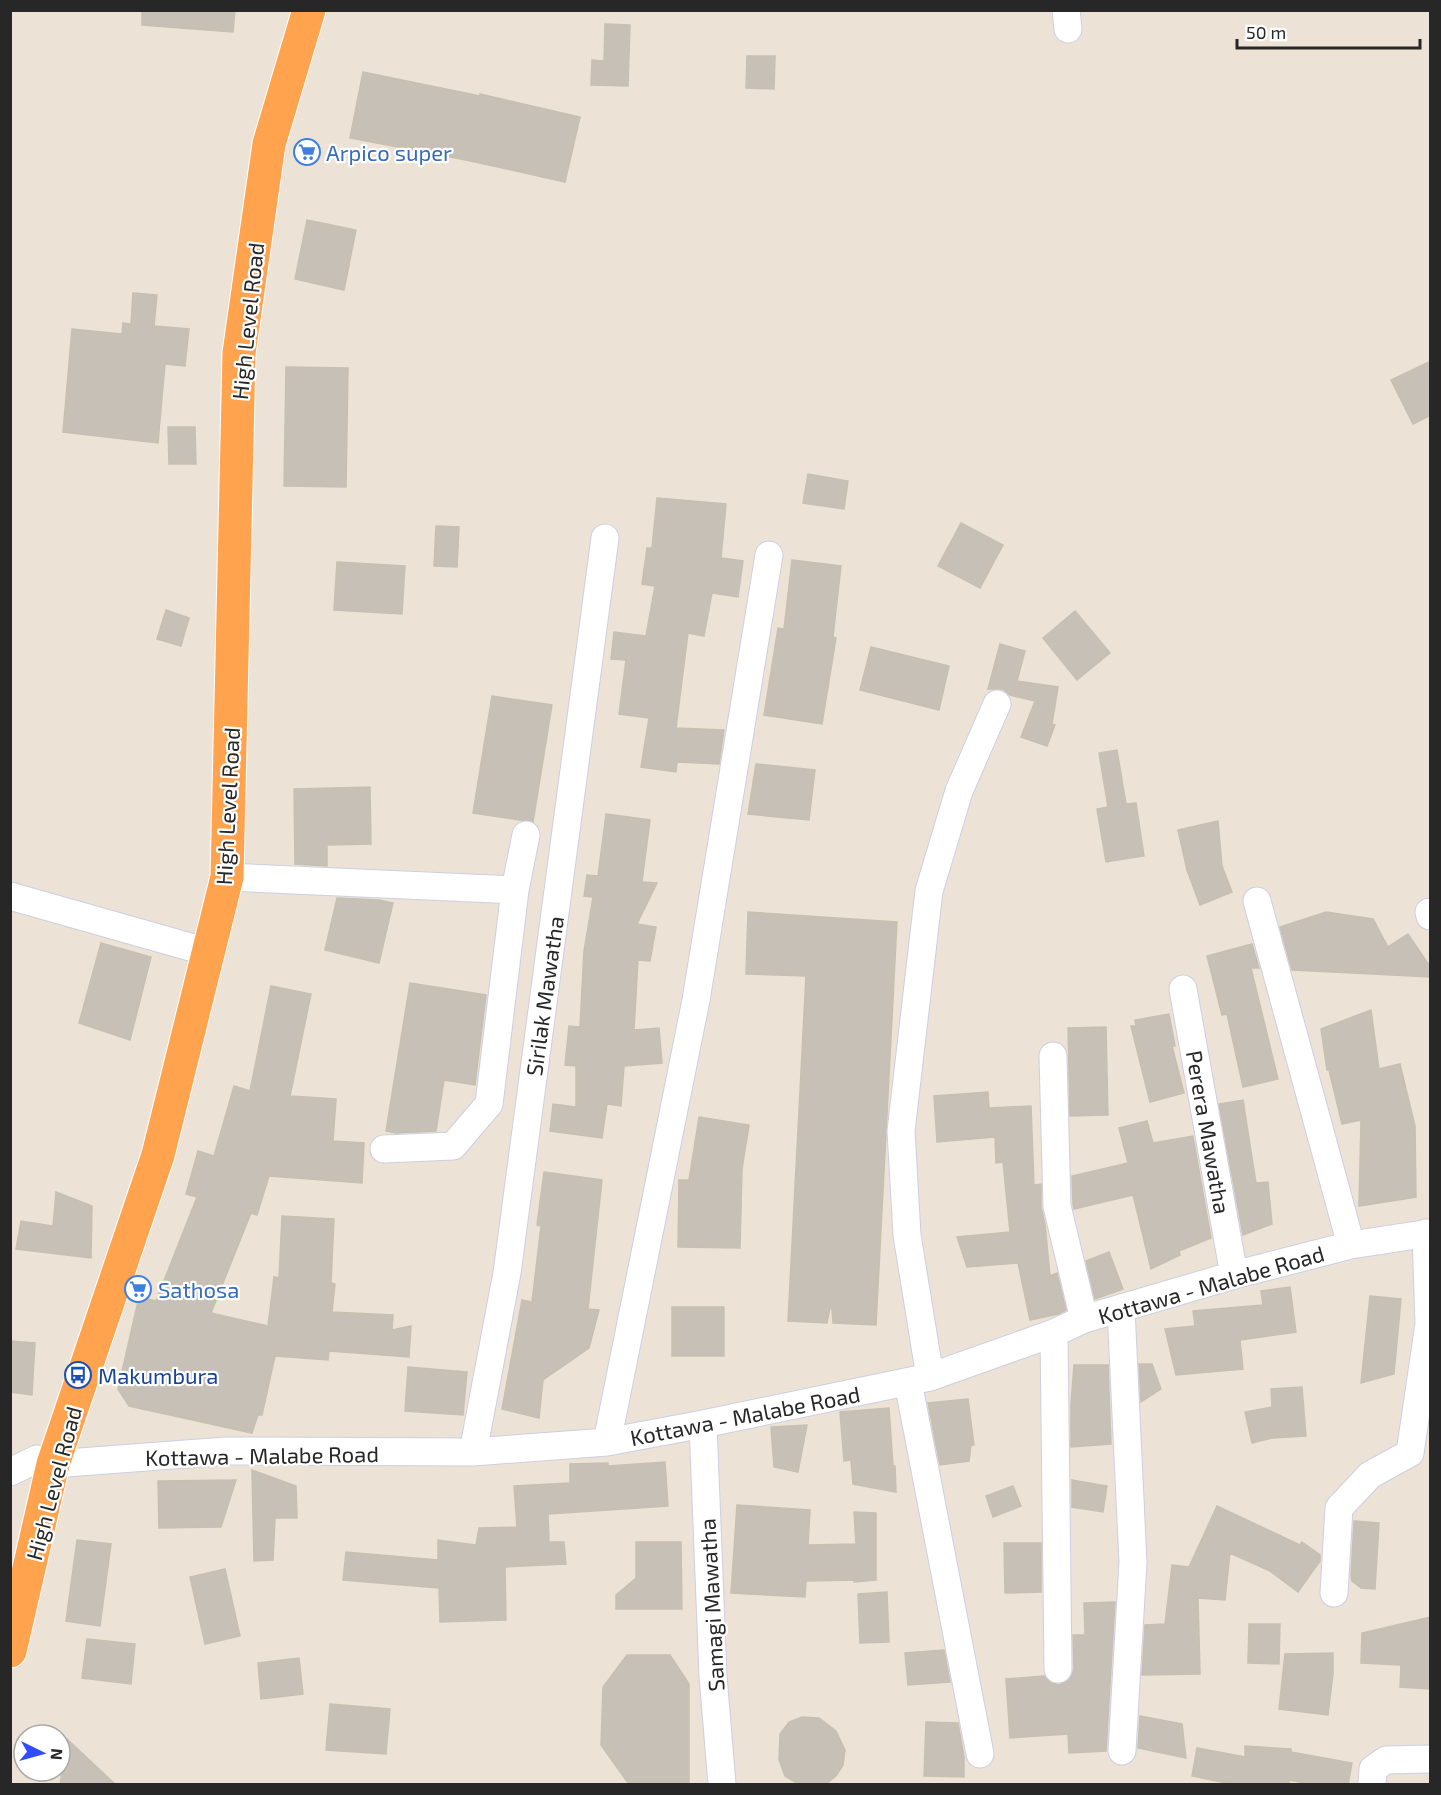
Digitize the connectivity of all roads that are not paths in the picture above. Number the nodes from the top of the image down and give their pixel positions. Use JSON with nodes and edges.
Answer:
{"nodes":[{"id":1,"x":289,"y":10,"type":"edge"},
{"id":2,"x":309,"y":10,"type":"edge"},
{"id":3,"x":229,"y":352,"type":"junction"},
{"id":4,"x":605,"y":538,"type":"dead end"},
{"id":5,"x":769,"y":555,"type":"dead end"},
{"id":6,"x":997,"y":704,"type":"dead end"},
{"id":7,"x":526,"y":835,"type":"dead end"},
{"id":8,"x":227,"y":877,"type":"junction"},
{"id":9,"x":515,"y":890,"type":"junction"},
{"id":10,"x":10,"y":896,"type":"edge"},
{"id":11,"x":1257,"y":901,"type":"dead end"},
{"id":12,"x":197,"y":949,"type":"junction"},
{"id":13,"x":1184,"y":989,"type":"dead end"},
{"id":14,"x":1053,"y":1056,"type":"dead end"},
{"id":15,"x":384,"y":1149,"type":"dead end"},
{"id":16,"x":1429,"y":1233,"type":"edge"},
{"id":17,"x":1351,"y":1245,"type":"junction"},
{"id":18,"x":1234,"y":1275,"type":"junction"},
{"id":19,"x":1121,"y":1308,"type":"junction"},
{"id":20,"x":1084,"y":1319,"type":"junction"},
{"id":21,"x":1054,"y":1334,"type":"junction"},
{"id":22,"x":919,"y":1379,"type":"junction"},
{"id":23,"x":704,"y":1424,"type":"junction"},
{"id":24,"x":608,"y":1442,"type":"junction"},
{"id":25,"x":473,"y":1452,"type":"junction"},
{"id":26,"x":1420,"y":1459,"type":"edge"},
{"id":27,"x":34,"y":1465,"type":"edge"},
{"id":28,"x":10,"y":1577,"type":"edge"},
{"id":29,"x":1334,"y":1593,"type":"dead end"},
{"id":30,"x":10,"y":1651,"type":"edge"},
{"id":31,"x":1058,"y":1669,"type":"dead end"},
{"id":32,"x":1122,"y":1751,"type":"dead end"},
{"id":33,"x":980,"y":1754,"type":"dead end"},
{"id":34,"x":1431,"y":1759,"type":"edge"},
{"id":35,"x":722,"y":1785,"type":"edge"},
{"id":36,"x":1372,"y":1785,"type":"edge"}],
"edges":[{"from":1,"to":3,"type":"highway","name":"High Level Road"},
{"from":2,"to":3,"type":"highway","name":"High Level Road"},
{"from":3,"to":8,"type":"highway","name":"High Level Road"},
{"from":3,"to":12,"type":"highway","name":"High Level Road"},
{"from":4,"to":25,"type":"street","name":"Sirilak Mawatha"},
{"from":5,"to":24,"type":"street"},
{"from":6,"to":22,"type":"street"},
{"from":7,"to":9,"type":"street"},
{"from":8,"to":9,"type":"street"},
{"from":8,"to":27,"type":"highway","name":"High Level Road"},
{"from":9,"to":15,"type":"street"},
{"from":10,"to":12,"type":"street"},
{"from":11,"to":17,"type":"street"},
{"from":12,"to":27,"type":"highway","name":"High Level Road"},
{"from":13,"to":18,"type":"street","name":"Perera Mawatha"},
{"from":14,"to":20,"type":"street"},
{"from":16,"to":17,"type":"street","name":"Kottawa - Malabe Road"},
{"from":16,"to":26,"type":"street"},
{"from":17,"to":18,"type":"street","name":"Kottawa - Malabe Road"},
{"from":18,"to":19,"type":"street","name":"Kottawa - Malabe Road"},
{"from":19,"to":20,"type":"street","name":"Kottawa - Malabe Road"},
{"from":19,"to":32,"type":"street"},
{"from":20,"to":21,"type":"street","name":"Kottawa - Malabe Road"},
{"from":21,"to":22,"type":"street","name":"Kottawa - Malabe Road"},
{"from":21,"to":31,"type":"street"},
{"from":22,"to":23,"type":"street","name":"Kottawa - Malabe Road"},
{"from":22,"to":33,"type":"street"},
{"from":23,"to":24,"type":"street","name":"Kottawa - Malabe Road"},
{"from":23,"to":35,"type":"street","name":"Samagi Mawatha"},
{"from":24,"to":25,"type":"street","name":"Kottawa - Malabe Road"},
{"from":25,"to":27,"type":"street","name":"Kottawa - Malabe Road"},
{"from":26,"to":29,"type":"street"},
{"from":27,"to":28,"type":"highway","name":"High Level Road"},
{"from":27,"to":30,"type":"highway","name":"High Level Road"},
{"from":34,"to":36,"type":"street"}]}
